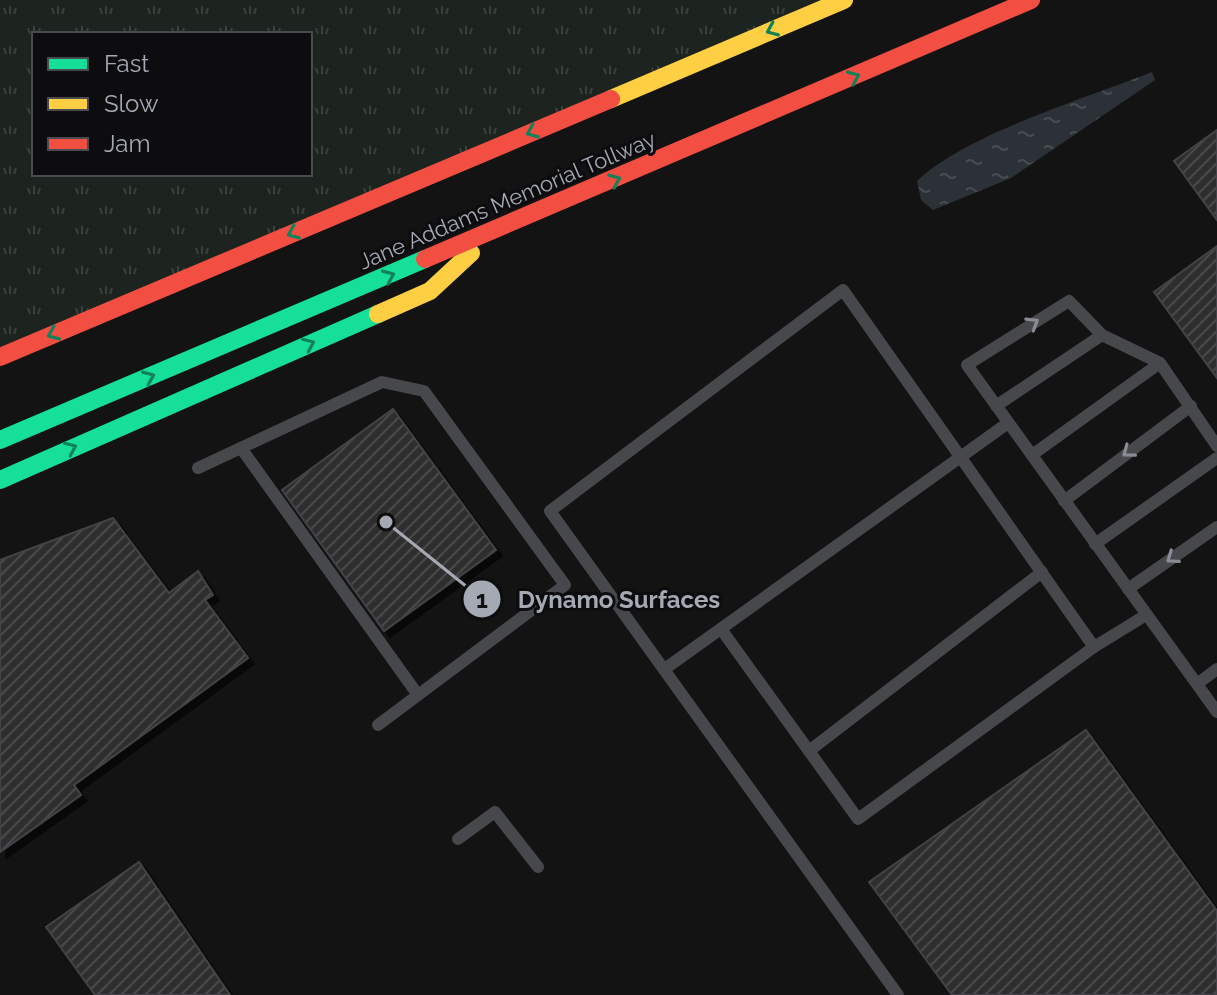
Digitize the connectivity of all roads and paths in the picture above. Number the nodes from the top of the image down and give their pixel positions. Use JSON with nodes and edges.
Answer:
{"nodes":[{"id":1,"x":844,"y":0,"type":"edge"},
{"id":2,"x":1031,"y":0,"type":"edge"},
{"id":3,"x":492,"y":233,"type":"junction"},
{"id":4,"x":1102,"y":335,"type":"junction"},
{"id":5,"x":0,"y":357,"type":"edge"},
{"id":6,"x":1160,"y":363,"type":"junction"},
{"id":7,"x":996,"y":406,"type":"junction"},
{"id":8,"x":1191,"y":406,"type":"junction"},
{"id":9,"x":1008,"y":423,"type":"junction"},
{"id":10,"x":0,"y":440,"type":"edge"},
{"id":11,"x":1217,"y":446,"type":"edge"},
{"id":12,"x":241,"y":448,"type":"junction"},
{"id":13,"x":962,"y":455,"type":"junction"},
{"id":14,"x":1032,"y":455,"type":"junction"},
{"id":15,"x":1217,"y":458,"type":"edge"},
{"id":16,"x":198,"y":468,"type":"dead end"},
{"id":17,"x":0,"y":480,"type":"edge"},
{"id":18,"x":1064,"y":501,"type":"junction"},
{"id":19,"x":1217,"y":527,"type":"edge"},
{"id":20,"x":1095,"y":544,"type":"junction"},
{"id":21,"x":1042,"y":572,"type":"junction"},
{"id":22,"x":1128,"y":589,"type":"junction"},
{"id":23,"x":1146,"y":615,"type":"junction"},
{"id":24,"x":721,"y":629,"type":"junction"},
{"id":25,"x":1094,"y":647,"type":"junction"},
{"id":26,"x":666,"y":668,"type":"junction"},
{"id":27,"x":1217,"y":669,"type":"edge"},
{"id":28,"x":1197,"y":684,"type":"junction"},
{"id":29,"x":418,"y":695,"type":"junction"},
{"id":30,"x":1217,"y":712,"type":"edge"},
{"id":31,"x":378,"y":725,"type":"dead end"},
{"id":32,"x":809,"y":751,"type":"junction"},
{"id":33,"x":458,"y":839,"type":"dead end"},
{"id":34,"x":538,"y":867,"type":"dead end"},
{"id":35,"x":898,"y":995,"type":"edge"}],
"edges":[{"from":1,"to":5,"type":"highway","one_way":true},
{"from":3,"to":2,"type":"highway","name":"Jane Addams Memorial Tollway","one_way":true},
{"from":10,"to":3,"type":"highway","name":"Jane Addams Memorial Tollway","one_way":true},
{"from":17,"to":3,"type":"highway","one_way":true},
{"from":4,"to":6,"type":"lane"},
{"from":4,"to":7,"type":"lane"},
{"from":7,"to":4,"type":"lane","one_way":true},
{"from":6,"to":8,"type":"lane"},
{"from":6,"to":14,"type":"lane"},
{"from":7,"to":9,"type":"lane"},
{"from":8,"to":11,"type":"lane"},
{"from":8,"to":18,"type":"lane","one_way":true},
{"from":9,"to":13,"type":"lane"},
{"from":9,"to":14,"type":"lane"},
{"from":12,"to":16,"type":"lane"},
{"from":12,"to":29,"type":"lane"},
{"from":12,"to":29,"type":"lane"},
{"from":13,"to":21,"type":"lane"},
{"from":13,"to":24,"type":"lane"},
{"from":13,"to":26,"type":"lane"},
{"from":14,"to":18,"type":"lane"},
{"from":15,"to":20,"type":"lane"},
{"from":18,"to":20,"type":"lane"},
{"from":19,"to":22,"type":"lane","one_way":true},
{"from":20,"to":22,"type":"lane"},
{"from":21,"to":25,"type":"lane"},
{"from":21,"to":32,"type":"lane"},
{"from":22,"to":23,"type":"lane"},
{"from":23,"to":25,"type":"lane"},
{"from":23,"to":28,"type":"lane"},
{"from":24,"to":26,"type":"lane"},
{"from":24,"to":32,"type":"lane"},
{"from":25,"to":32,"type":"lane"},
{"from":26,"to":35,"type":"lane"},
{"from":27,"to":28,"type":"lane"},
{"from":28,"to":30,"type":"lane"},
{"from":29,"to":31,"type":"lane"},
{"from":33,"to":34,"type":"lane"}]}
